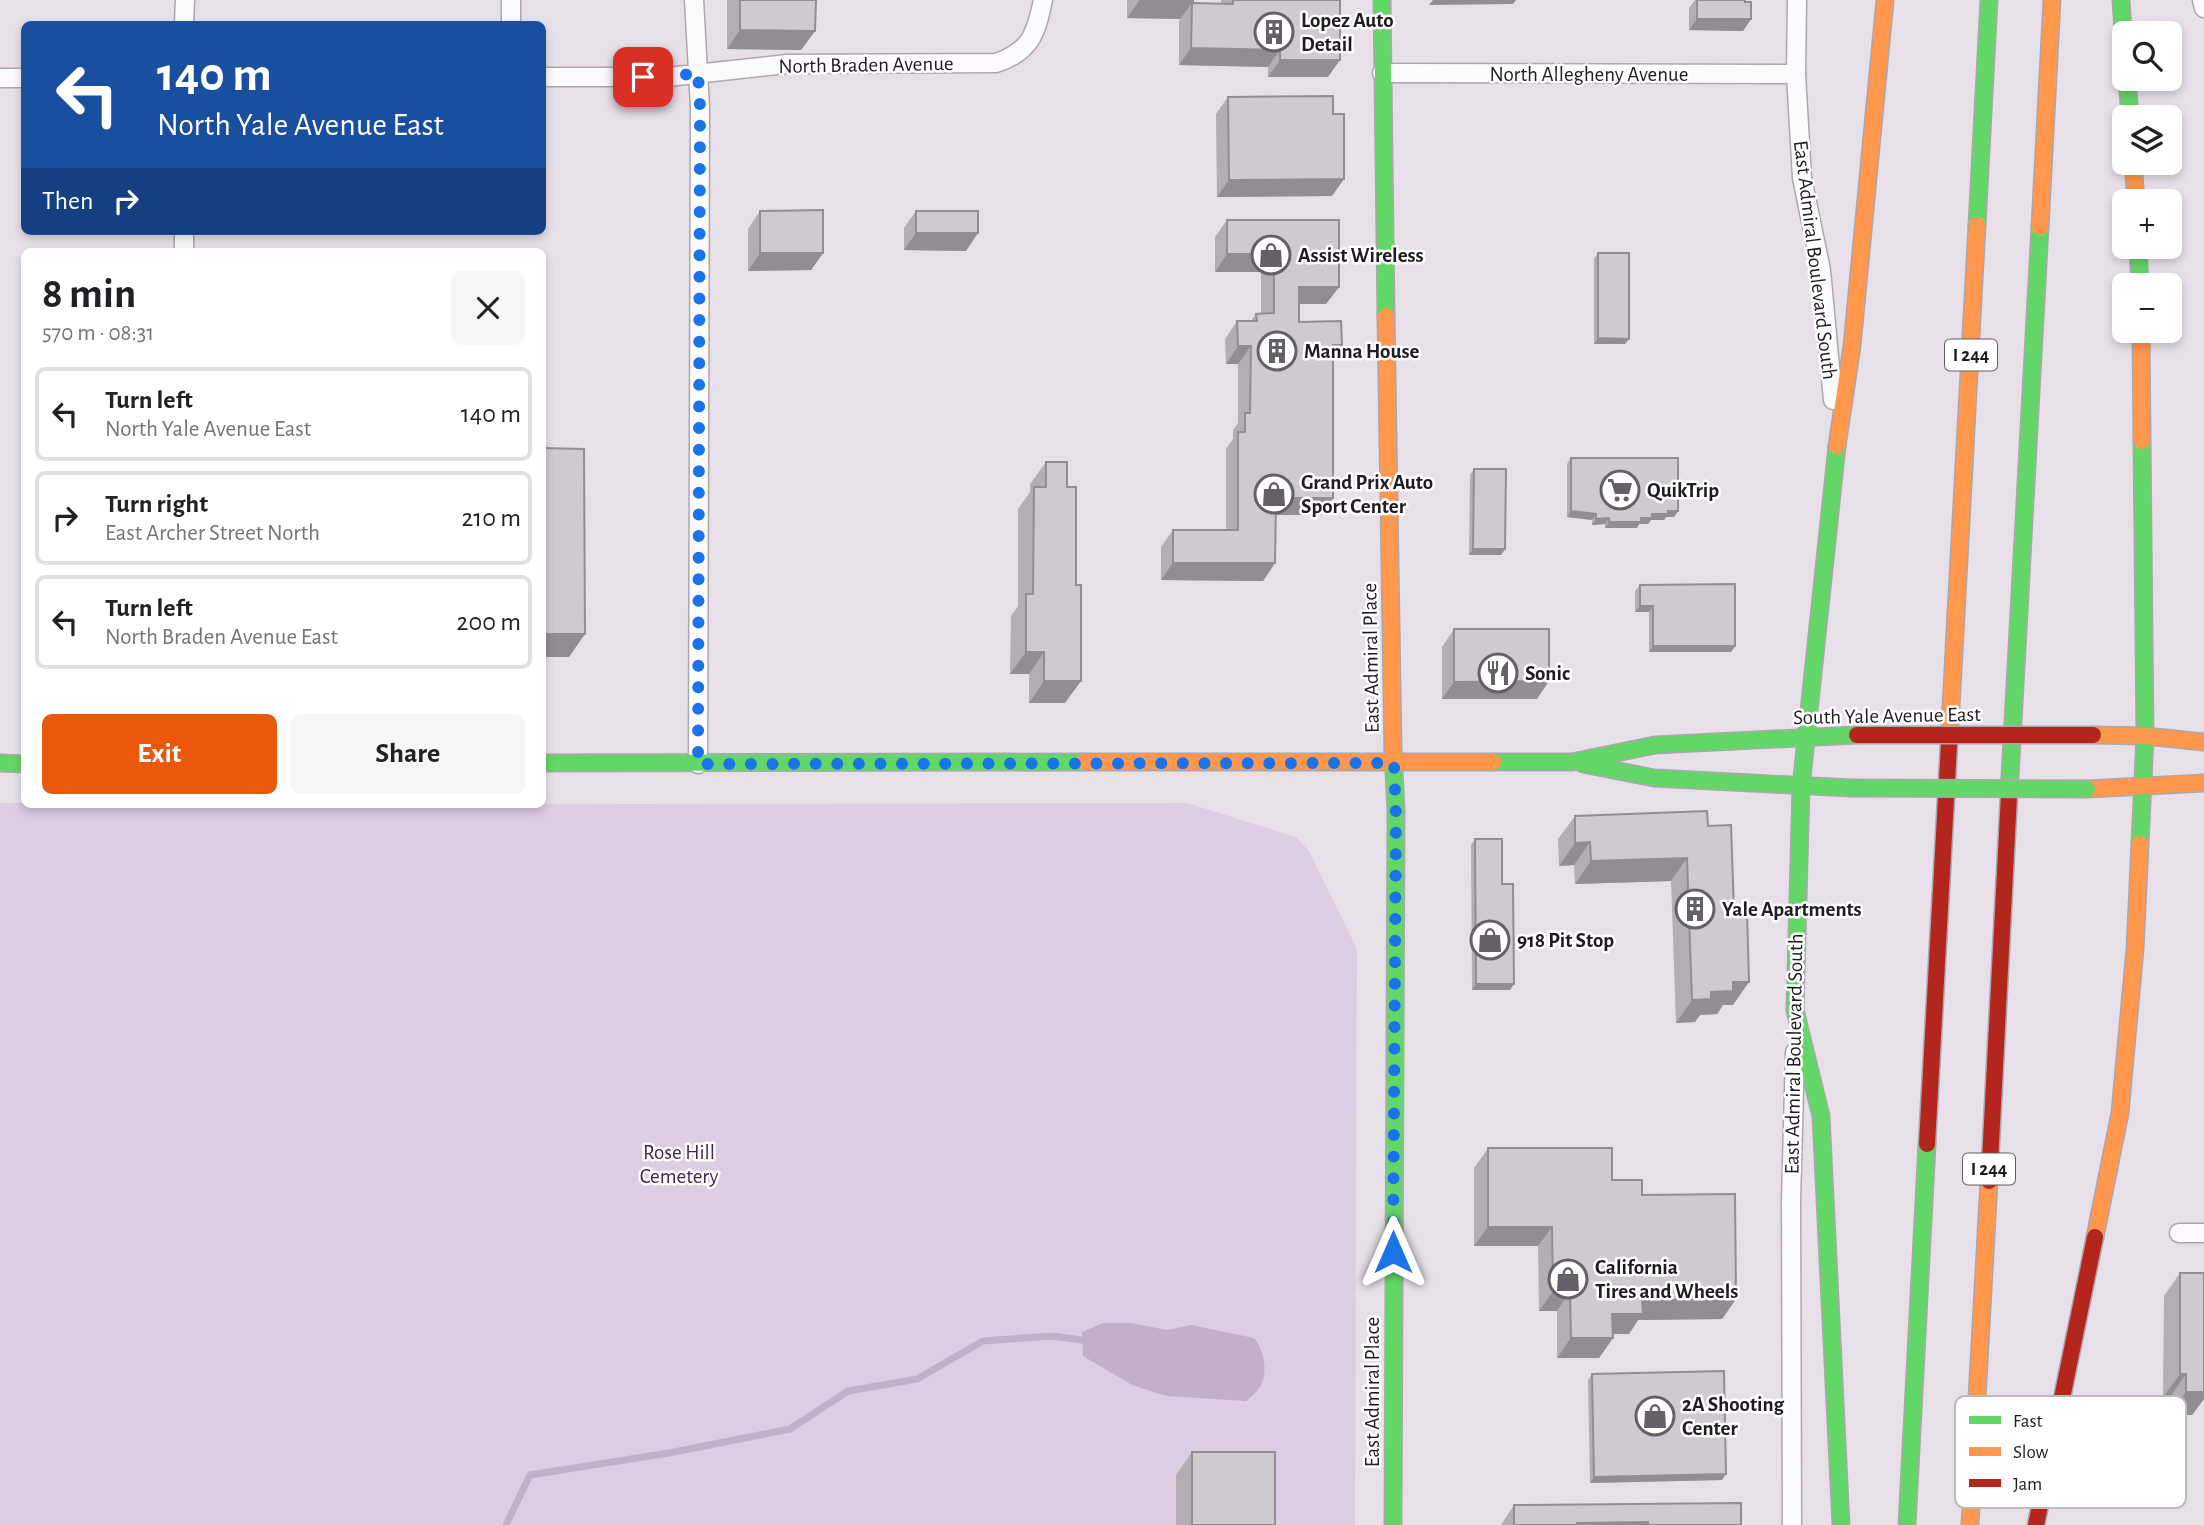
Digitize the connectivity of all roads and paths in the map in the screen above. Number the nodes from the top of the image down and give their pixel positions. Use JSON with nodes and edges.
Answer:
{"nodes":[{"id":1,"x":185,"y":0,"type":"edge"},
{"id":2,"x":511,"y":0,"type":"edge"},
{"id":3,"x":694,"y":0,"type":"edge"},
{"id":4,"x":1043,"y":0,"type":"edge"},
{"id":5,"x":1382,"y":0,"type":"edge"},
{"id":6,"x":1797,"y":0,"type":"edge"},
{"id":7,"x":1885,"y":0,"type":"edge"},
{"id":8,"x":1989,"y":0,"type":"edge"},
{"id":9,"x":2052,"y":0,"type":"edge"},
{"id":10,"x":2121,"y":0,"type":"edge"},
{"id":11,"x":2202,"y":0,"type":"edge"},
{"id":12,"x":2204,"y":8,"type":"edge"},
{"id":13,"x":184,"y":21,"type":"edge"},
{"id":14,"x":511,"y":21,"type":"edge"},
{"id":15,"x":2122,"y":21,"type":"edge"},
{"id":16,"x":698,"y":73,"type":"junction"},
{"id":17,"x":1382,"y":73,"type":"junction"},
{"id":18,"x":1796,"y":74,"type":"junction"},
{"id":19,"x":546,"y":77,"type":"edge"},
{"id":20,"x":0,"y":78,"type":"edge"},
{"id":21,"x":21,"y":78,"type":"edge"},
{"id":22,"x":2141,"y":343,"type":"edge"},
{"id":23,"x":1838,"y":446,"type":"junction"},
{"id":24,"x":2145,"y":736,"type":"junction"},
{"id":25,"x":1806,"y":737,"type":"junction"},
{"id":26,"x":2204,"y":742,"type":"edge"},
{"id":27,"x":1572,"y":762,"type":"junction"},
{"id":28,"x":546,"y":763,"type":"edge"},
{"id":29,"x":1394,"y":763,"type":"junction"},
{"id":30,"x":0,"y":764,"type":"edge"},
{"id":31,"x":21,"y":764,"type":"edge"},
{"id":32,"x":698,"y":764,"type":"junction"},
{"id":33,"x":2204,"y":783,"type":"edge"},
{"id":34,"x":1801,"y":787,"type":"junction"},
{"id":35,"x":2144,"y":788,"type":"junction"},
{"id":36,"x":1795,"y":1010,"type":"junction"},
{"id":37,"x":2179,"y":1233,"type":"dead end"},
{"id":38,"x":2204,"y":1233,"type":"edge"},
{"id":39,"x":1977,"y":1396,"type":"edge"},
{"id":40,"x":2062,"y":1396,"type":"edge"},
{"id":41,"x":1393,"y":1525,"type":"edge"},
{"id":42,"x":1792,"y":1525,"type":"edge"},
{"id":43,"x":1842,"y":1525,"type":"edge"},
{"id":44,"x":1907,"y":1525,"type":"edge"}],
"edges":[{"from":1,"to":13,"type":"street"},
{"from":2,"to":14,"type":"street"},
{"from":3,"to":16,"type":"street"},
{"from":4,"to":16,"type":"street","name":"North Braden Avenue"},
{"from":5,"to":17,"type":"main road","name":"East Admiral Place"},
{"from":6,"to":18,"type":"street","name":"East Admiral Boulevard South"},
{"from":7,"to":23,"type":"main road"},
{"from":8,"to":44,"type":"main road","number":"I 244"},
{"from":9,"to":39,"type":"main road","number":"I 244"},
{"from":10,"to":15,"type":"main road"},
{"from":11,"to":12,"type":"street"},
{"from":16,"to":19,"type":"street","name":"North Braden Avenue"},
{"from":16,"to":32,"type":"street"},
{"from":17,"to":18,"type":"street","name":"North Allegheny Avenue"},
{"from":17,"to":29,"type":"main road","name":"East Admiral Place"},
{"from":18,"to":23,"type":"street","name":"East Admiral Boulevard South"},
{"from":20,"to":21,"type":"street"},
{"from":22,"to":24,"type":"main road"},
{"from":23,"to":25,"type":"main road","name":"East Admiral Boulevard South"},
{"from":24,"to":25,"type":"main road","name":"South Yale Avenue East","bridge":true},
{"from":24,"to":26,"type":"main road","name":"South Yale Avenue East"},
{"from":24,"to":35,"type":"main road"},
{"from":25,"to":27,"type":"main road","name":"South Yale Avenue East"},
{"from":25,"to":34,"type":"main road","name":"East Admiral Boulevard South"},
{"from":27,"to":29,"type":"main road","name":"South Yale Avenue East"},
{"from":27,"to":34,"type":"main road","name":"South Yale Avenue East"},
{"from":28,"to":32,"type":"main road","name":"South Yale Avenue East"},
{"from":29,"to":32,"type":"main road","name":"South Yale Avenue East"},
{"from":29,"to":41,"type":"main road","name":"East Admiral Place"},
{"from":30,"to":31,"type":"main road"},
{"from":33,"to":35,"type":"main road","name":"South Yale Avenue East"},
{"from":34,"to":35,"type":"main road","name":"South Yale Avenue East","bridge":true},
{"from":34,"to":36,"type":"main road","name":"East Admiral Boulevard South"},
{"from":35,"to":40,"type":"main road"},
{"from":36,"to":42,"type":"street","name":"East Admiral Boulevard South"},
{"from":36,"to":43,"type":"main road"},
{"from":37,"to":38,"type":"street"}]}
